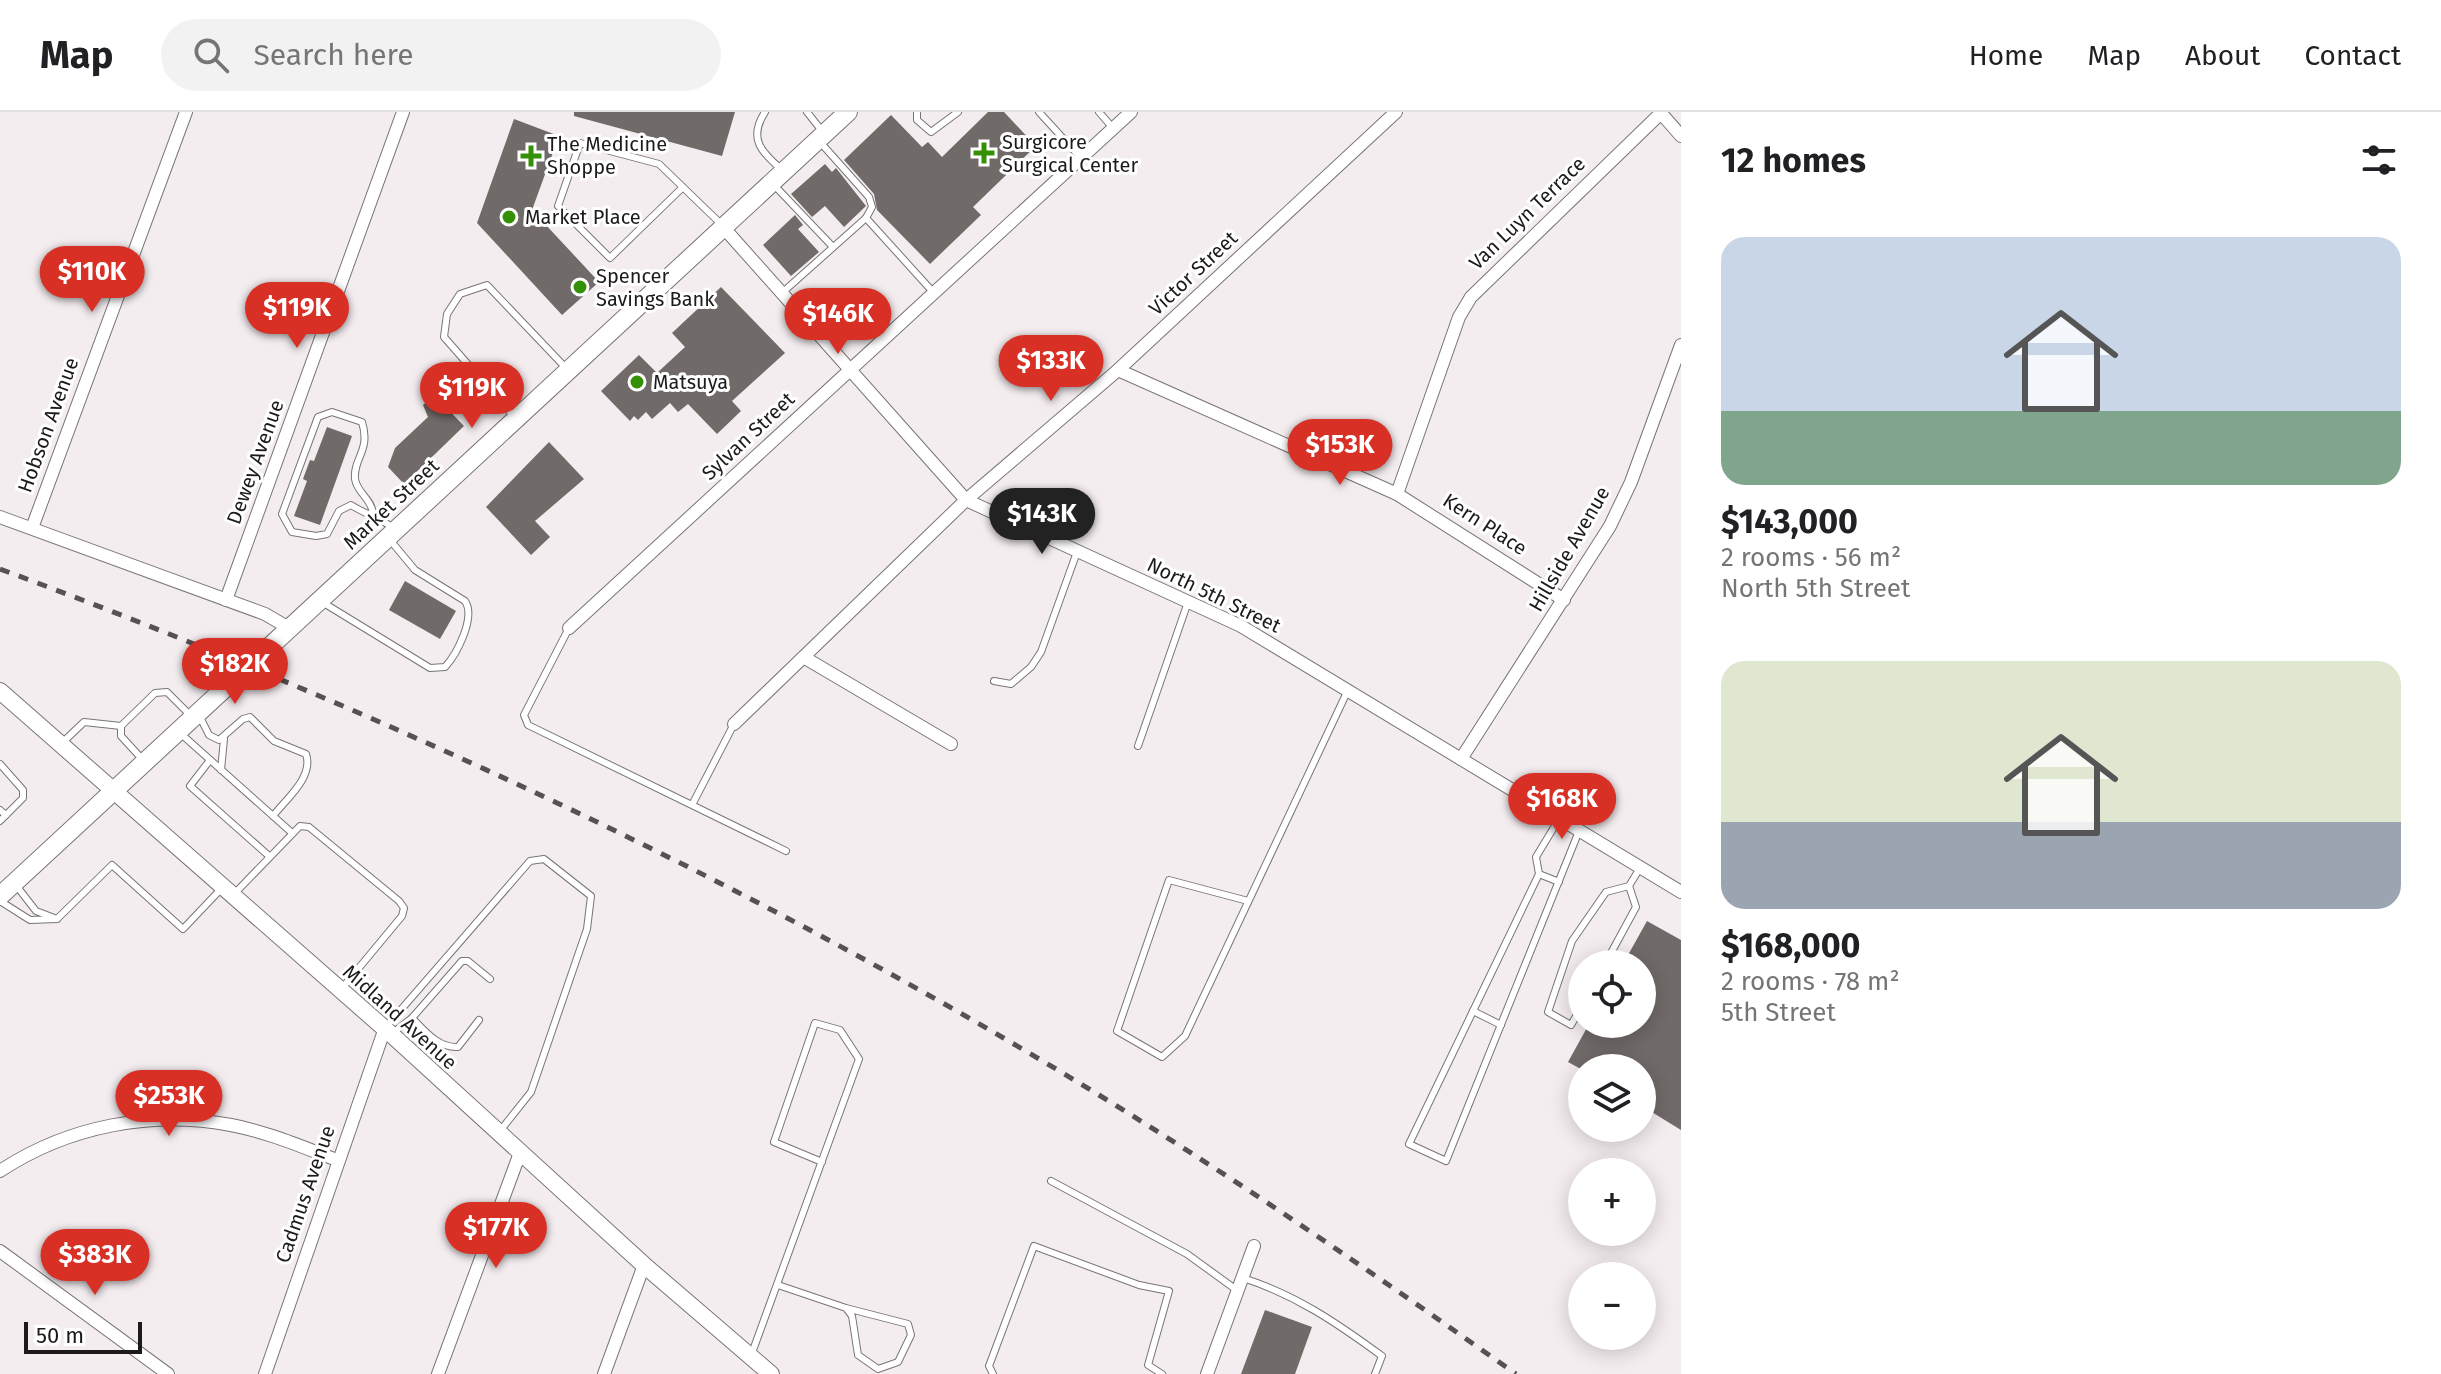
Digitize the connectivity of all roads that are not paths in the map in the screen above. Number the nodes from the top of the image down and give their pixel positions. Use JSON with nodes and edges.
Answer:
{"nodes":[{"id":1,"x":186,"y":112,"type":"edge"},
{"id":2,"x":403,"y":112,"type":"edge"},
{"id":3,"x":765,"y":112,"type":"edge"},
{"id":4,"x":807,"y":112,"type":"edge"},
{"id":5,"x":848,"y":112,"type":"edge"},
{"id":6,"x":917,"y":112,"type":"edge"},
{"id":7,"x":958,"y":112,"type":"edge"},
{"id":8,"x":1039,"y":112,"type":"edge"},
{"id":9,"x":1099,"y":112,"type":"edge"},
{"id":10,"x":1131,"y":112,"type":"edge"},
{"id":11,"x":1396,"y":112,"type":"edge"},
{"id":12,"x":1661,"y":113,"type":"edge"},
{"id":13,"x":1113,"y":128,"type":"junction"},
{"id":14,"x":1681,"y":136,"type":"edge"},
{"id":15,"x":821,"y":137,"type":"junction"},
{"id":16,"x":1081,"y":158,"type":"junction"},
{"id":17,"x":778,"y":177,"type":"junction"},
{"id":18,"x":683,"y":187,"type":"junction"},
{"id":19,"x":866,"y":218,"type":"junction"},
{"id":20,"x":723,"y":227,"type":"junction"},
{"id":21,"x":833,"y":247,"type":"junction"},
{"id":22,"x":783,"y":292,"type":"junction"},
{"id":23,"x":934,"y":293,"type":"junction"},
{"id":24,"x":1681,"y":345,"type":"edge"},
{"id":25,"x":852,"y":368,"type":"junction"},
{"id":26,"x":568,"y":370,"type":"junction"},
{"id":27,"x":1118,"y":370,"type":"junction"},
{"id":28,"x":515,"y":418,"type":"junction"},
{"id":29,"x":1397,"y":494,"type":"junction"},
{"id":30,"x":966,"y":500,"type":"junction"},
{"id":31,"x":373,"y":513,"type":"junction"},
{"id":32,"x":0,"y":517,"type":"edge"},
{"id":33,"x":32,"y":528,"type":"junction"},
{"id":34,"x":391,"y":533,"type":"junction"},
{"id":35,"x":1077,"y":552,"type":"junction"},
{"id":36,"x":226,"y":600,"type":"junction"},
{"id":37,"x":319,"y":600,"type":"junction"},
{"id":38,"x":1564,"y":600,"type":"junction"},
{"id":39,"x":1188,"y":602,"type":"junction"},
{"id":40,"x":289,"y":628,"type":"junction"},
{"id":41,"x":569,"y":628,"type":"joint"},
{"id":42,"x":805,"y":658,"type":"junction"},
{"id":43,"x":994,"y":681,"type":"dead end"},
{"id":44,"x":1348,"y":690,"type":"junction"},
{"id":45,"x":0,"y":691,"type":"edge"},
{"id":46,"x":190,"y":720,"type":"junction"},
{"id":47,"x":734,"y":724,"type":"joint"},
{"id":48,"x":121,"y":726,"type":"junction"},
{"id":49,"x":224,"y":739,"type":"junction"},
{"id":50,"x":951,"y":744,"type":"dead end"},
{"id":51,"x":60,"y":745,"type":"junction"},
{"id":52,"x":1138,"y":746,"type":"dead end"},
{"id":53,"x":1461,"y":759,"type":"junction"},
{"id":54,"x":210,"y":760,"type":"junction"},
{"id":55,"x":145,"y":762,"type":"junction"},
{"id":56,"x":0,"y":764,"type":"edge"},
{"id":57,"x":221,"y":770,"type":"junction"},
{"id":58,"x":113,"y":791,"type":"junction"},
{"id":59,"x":693,"y":803,"type":"junction"},
{"id":60,"x":3,"y":812,"type":"edge"},
{"id":61,"x":273,"y":816,"type":"junction"},
{"id":62,"x":1559,"y":819,"type":"junction"},
{"id":63,"x":0,"y":821,"type":"edge"},
{"id":64,"x":1579,"y":831,"type":"junction"},
{"id":65,"x":291,"y":832,"type":"junction"},
{"id":66,"x":786,"y":851,"type":"dead end"},
{"id":67,"x":269,"y":856,"type":"junction"},
{"id":68,"x":1640,"y":868,"type":"junction"},
{"id":69,"x":1539,"y":874,"type":"junction"},
{"id":70,"x":1559,"y":882,"type":"junction"},
{"id":71,"x":14,"y":883,"type":"junction"},
{"id":72,"x":1629,"y":886,"type":"junction"},
{"id":73,"x":1679,"y":886,"type":"edge"},
{"id":74,"x":227,"y":892,"type":"junction"},
{"id":75,"x":0,"y":899,"type":"edge"},
{"id":76,"x":1248,"y":901,"type":"junction"},
{"id":77,"x":57,"y":919,"type":"junction"},
{"id":78,"x":1569,"y":950,"type":"edge"},
{"id":79,"x":1613,"y":950,"type":"edge"},
{"id":80,"x":1568,"y":953,"type":"edge"},
{"id":81,"x":490,"y":979,"type":"dead end"},
{"id":82,"x":341,"y":990,"type":"junction"},
{"id":83,"x":1473,"y":1011,"type":"junction"},
{"id":84,"x":412,"y":1018,"type":"junction"},
{"id":85,"x":479,"y":1020,"type":"dead end"},
{"id":86,"x":1568,"y":1023,"type":"edge"},
{"id":87,"x":1501,"y":1025,"type":"junction"},
{"id":88,"x":388,"y":1032,"type":"junction"},
{"id":89,"x":497,"y":1134,"type":"junction"},
{"id":90,"x":520,"y":1153,"type":"junction"},
{"id":91,"x":337,"y":1160,"type":"junction"},
{"id":92,"x":822,"y":1162,"type":"junction"},
{"id":93,"x":0,"y":1171,"type":"edge"},
{"id":94,"x":1051,"y":1181,"type":"dead end"},
{"id":95,"x":1254,"y":1246,"type":"dead end"},
{"id":96,"x":0,"y":1251,"type":"edge"},
{"id":97,"x":644,"y":1265,"type":"junction"},
{"id":98,"x":1243,"y":1278,"type":"junction"},
{"id":99,"x":778,"y":1285,"type":"junction"},
{"id":100,"x":1238,"y":1291,"type":"junction"},
{"id":101,"x":846,"y":1308,"type":"junction"},
{"id":102,"x":751,"y":1356,"type":"junction"},
{"id":103,"x":168,"y":1374,"type":"edge"},
{"id":104,"x":265,"y":1374,"type":"edge"},
{"id":105,"x":438,"y":1374,"type":"edge"},
{"id":106,"x":604,"y":1374,"type":"edge"},
{"id":107,"x":771,"y":1374,"type":"edge"},
{"id":108,"x":993,"y":1374,"type":"edge"},
{"id":109,"x":1162,"y":1374,"type":"edge"},
{"id":110,"x":1207,"y":1374,"type":"edge"},
{"id":111,"x":1375,"y":1374,"type":"edge"}],
"edges":[{"from":1,"to":33,"type":"street","name":"Hobson Avenue"},
{"from":2,"to":36,"type":"street","name":"Dewey Avenue"},
{"from":3,"to":17,"type":"lane"},
{"from":4,"to":15,"type":"lane"},
{"from":5,"to":15,"type":"main road","name":"Market Street"},
{"from":6,"to":7,"type":"lane"},
{"from":8,"to":16,"type":"lane"},
{"from":9,"to":13,"type":"lane"},
{"from":10,"to":13,"type":"street","name":"Sylvan Street"},
{"from":11,"to":27,"type":"street","name":"Victor Street"},
{"from":12,"to":14,"type":"street"},
{"from":12,"to":29,"type":"street","name":"Van Luyn Terrace"},
{"from":13,"to":16,"type":"street","name":"Sylvan Street"},
{"from":15,"to":17,"type":"main road","name":"Market Street"},
{"from":15,"to":19,"type":"lane"},
{"from":16,"to":23,"type":"street","name":"Sylvan Street"},
{"from":17,"to":20,"type":"main road","name":"Market Street"},
{"from":17,"to":21,"type":"lane"},
{"from":18,"to":18,"type":"lane"},
{"from":18,"to":20,"type":"lane"},
{"from":19,"to":21,"type":"lane"},
{"from":19,"to":23,"type":"lane"},
{"from":20,"to":22,"type":"street","name":"North 5th Street"},
{"from":20,"to":26,"type":"main road","name":"Market Street"},
{"from":21,"to":22,"type":"lane"},
{"from":22,"to":25,"type":"street","name":"North 5th Street"},
{"from":23,"to":25,"type":"street","name":"Sylvan Street"},
{"from":24,"to":38,"type":"street","name":"Hillside Avenue"},
{"from":25,"to":30,"type":"street","name":"North 5th Street"},
{"from":25,"to":41,"type":"street","name":"Sylvan Street"},
{"from":26,"to":28,"type":"main road","name":"Market Street"},
{"from":26,"to":28,"type":"lane"},
{"from":27,"to":29,"type":"street","name":"Kern Place"},
{"from":27,"to":30,"type":"street","name":"Victor Street"},
{"from":28,"to":34,"type":"main road","name":"Market Street"},
{"from":29,"to":38,"type":"street","name":"Kern Place"},
{"from":30,"to":35,"type":"street","name":"North 5th Street"},
{"from":30,"to":42,"type":"street","name":"Victor Street"},
{"from":31,"to":31,"type":"lane"},
{"from":31,"to":34,"type":"lane"},
{"from":32,"to":33,"type":"street"},
{"from":33,"to":36,"type":"street"},
{"from":34,"to":37,"type":"main road","name":"Market Street"},
{"from":34,"to":37,"type":"lane"},
{"from":35,"to":39,"type":"street","name":"North 5th Street"},
{"from":35,"to":43,"type":"lane"},
{"from":36,"to":40,"type":"street"},
{"from":37,"to":40,"type":"main road","name":"Market Street"},
{"from":38,"to":53,"type":"street","name":"Hillside Avenue"},
{"from":39,"to":44,"type":"street","name":"North 5th Street"},
{"from":39,"to":52,"type":"lane"},
{"from":40,"to":46,"type":"main road","name":"Market Street"},
{"from":41,"to":59,"type":"lane"},
{"from":42,"to":47,"type":"street","name":"Victor Street"},
{"from":42,"to":50,"type":"street"},
{"from":44,"to":53,"type":"street","name":"North 5th Street"},
{"from":44,"to":76,"type":"lane"},
{"from":45,"to":51,"type":"street","name":"Midland Avenue"},
{"from":46,"to":48,"type":"lane"},
{"from":46,"to":49,"type":"lane"},
{"from":46,"to":54,"type":"lane"},
{"from":46,"to":55,"type":"main road","name":"Market Street"},
{"from":47,"to":59,"type":"lane"},
{"from":48,"to":51,"type":"lane"},
{"from":48,"to":55,"type":"lane"},
{"from":49,"to":57,"type":"lane"},
{"from":49,"to":61,"type":"lane"},
{"from":51,"to":58,"type":"street","name":"Midland Avenue"},
{"from":53,"to":62,"type":"street","name":"North 5th Street"},
{"from":54,"to":57,"type":"lane"},
{"from":54,"to":67,"type":"lane"},
{"from":55,"to":58,"type":"main road","name":"Market Street"},
{"from":56,"to":60,"type":"lane"},
{"from":57,"to":61,"type":"lane"},
{"from":58,"to":71,"type":"main road","name":"Market Street"},
{"from":58,"to":74,"type":"street","name":"Midland Avenue"},
{"from":59,"to":66,"type":"lane"},
{"from":60,"to":63,"type":"lane"},
{"from":61,"to":65,"type":"lane"},
{"from":62,"to":64,"type":"street","name":"North 5th Street"},
{"from":62,"to":69,"type":"lane"},
{"from":64,"to":68,"type":"street","name":"North 5th Street"},
{"from":64,"to":70,"type":"lane"},
{"from":65,"to":67,"type":"lane"},
{"from":65,"to":82,"type":"lane"},
{"from":67,"to":74,"type":"lane"},
{"from":68,"to":72,"type":"lane"},
{"from":68,"to":73,"type":"street","name":"North 5th Street"},
{"from":69,"to":70,"type":"lane"},
{"from":69,"to":83,"type":"lane"},
{"from":70,"to":87,"type":"lane"},
{"from":71,"to":75,"type":"main road","name":"Market Street"},
{"from":71,"to":77,"type":"lane"},
{"from":72,"to":78,"type":"lane"},
{"from":72,"to":79,"type":"lane"},
{"from":74,"to":77,"type":"lane"},
{"from":74,"to":82,"type":"street","name":"Midland Avenue"},
{"from":75,"to":77,"type":"lane"},
{"from":76,"to":76,"type":"lane"},
{"from":80,"to":86,"type":"lane"},
{"from":81,"to":84,"type":"lane"},
{"from":82,"to":88,"type":"street","name":"Midland Avenue"},
{"from":83,"to":87,"type":"lane"},
{"from":83,"to":87,"type":"lane"},
{"from":84,"to":85,"type":"lane"},
{"from":84,"to":88,"type":"lane"},
{"from":88,"to":89,"type":"street","name":"Midland Avenue"},
{"from":88,"to":89,"type":"lane"},
{"from":88,"to":91,"type":"street","name":"Cadmus Avenue"},
{"from":89,"to":90,"type":"street","name":"Midland Avenue"},
{"from":90,"to":97,"type":"street","name":"Midland Avenue"},
{"from":90,"to":105,"type":"street"},
{"from":91,"to":93,"type":"street"},
{"from":91,"to":104,"type":"street","name":"Cadmus Avenue"},
{"from":92,"to":92,"type":"lane"},
{"from":92,"to":99,"type":"lane"},
{"from":94,"to":100,"type":"lane"},
{"from":95,"to":98,"type":"street"},
{"from":96,"to":103,"type":"street"},
{"from":97,"to":102,"type":"street","name":"Midland Avenue"},
{"from":97,"to":106,"type":"street"},
{"from":98,"to":100,"type":"street"},
{"from":98,"to":111,"type":"lane"},
{"from":99,"to":101,"type":"lane"},
{"from":99,"to":102,"type":"lane"},
{"from":100,"to":110,"type":"street"},
{"from":101,"to":101,"type":"lane"},
{"from":102,"to":107,"type":"street","name":"Midland Avenue"},
{"from":108,"to":109,"type":"lane"}]}
